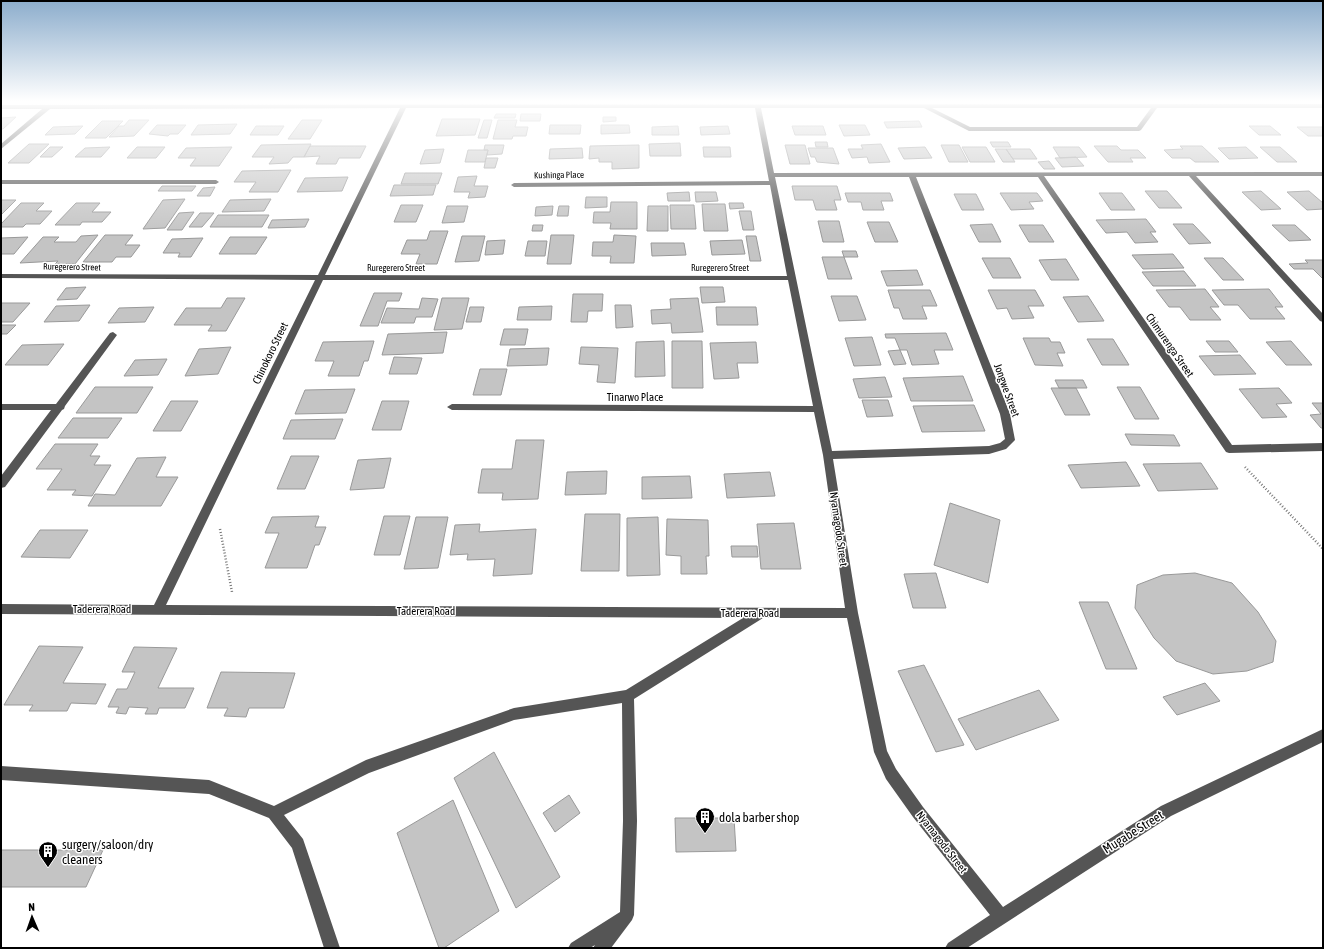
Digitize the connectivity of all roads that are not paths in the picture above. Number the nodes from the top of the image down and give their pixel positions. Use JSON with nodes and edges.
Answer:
{"nodes":[{"id":1,"x":384,"y":146,"type":"edge"},
{"id":2,"x":766,"y":146,"type":"edge"},
{"id":3,"x":1323,"y":174,"type":"edge"},
{"id":4,"x":1040,"y":175,"type":"junction"},
{"id":5,"x":1191,"y":175,"type":"junction"},
{"id":6,"x":912,"y":176,"type":"junction"},
{"id":7,"x":772,"y":179,"type":"junction"},
{"id":8,"x":1,"y":182,"type":"edge"},
{"id":9,"x":216,"y":182,"type":"dead end"},
{"id":10,"x":514,"y":185,"type":"dead end"},
{"id":11,"x":1,"y":276,"type":"edge"},
{"id":12,"x":318,"y":278,"type":"junction"},
{"id":13,"x":791,"y":278,"type":"junction"},
{"id":14,"x":1323,"y":319,"type":"edge"},
{"id":15,"x":113,"y":335,"type":"dead end"},
{"id":16,"x":60,"y":406,"type":"junction"},
{"id":17,"x":1,"y":407,"type":"edge"},
{"id":18,"x":452,"y":407,"type":"dead end"},
{"id":19,"x":818,"y":409,"type":"junction"},
{"id":20,"x":1323,"y":447,"type":"edge"},
{"id":21,"x":828,"y":455,"type":"junction"},
{"id":22,"x":1,"y":484,"type":"edge"},
{"id":23,"x":1,"y":609,"type":"edge"},
{"id":24,"x":158,"y":609,"type":"junction"},
{"id":25,"x":761,"y":613,"type":"junction"},
{"id":26,"x":852,"y":613,"type":"junction"},
{"id":27,"x":628,"y":696,"type":"junction"},
{"id":28,"x":1323,"y":735,"type":"edge"},
{"id":29,"x":1,"y":773,"type":"edge"},
{"id":30,"x":274,"y":813,"type":"junction"},
{"id":31,"x":626,"y":915,"type":"junction"},
{"id":32,"x":1001,"y":917,"type":"junction"},
{"id":33,"x":332,"y":948,"type":"edge"},
{"id":34,"x":576,"y":948,"type":"edge"},
{"id":35,"x":601,"y":948,"type":"edge"},
{"id":36,"x":954,"y":948,"type":"edge"}],
"edges":[{"from":1,"to":12,"type":"street","name":"Chinokoro Street"},
{"from":2,"to":7,"type":"street","name":"Nyamagodo Street"},
{"from":3,"to":5,"type":"street","name":"Kushinga Place"},
{"from":4,"to":5,"type":"street","name":"Kushinga Place"},
{"from":4,"to":6,"type":"street","name":"Kushinga Place"},
{"from":4,"to":20,"type":"street","name":"Chimurenga Street"},
{"from":5,"to":14,"type":"street"},
{"from":6,"to":7,"type":"street","name":"Kushinga Place"},
{"from":6,"to":21,"type":"street","name":"Jongwe Street"},
{"from":7,"to":10,"type":"street","name":"Kushinga Place"},
{"from":7,"to":13,"type":"street","name":"Nyamagodo Street"},
{"from":8,"to":9,"type":"street"},
{"from":11,"to":12,"type":"street","name":"Ruregerero Street"},
{"from":12,"to":13,"type":"street","name":"Ruregerero Street"},
{"from":12,"to":24,"type":"street","name":"Chinokoro Street"},
{"from":13,"to":19,"type":"street","name":"Nyamagodo Street"},
{"from":15,"to":16,"type":"street"},
{"from":16,"to":17,"type":"street"},
{"from":16,"to":22,"type":"street"},
{"from":18,"to":19,"type":"street","name":"Tinarwo Place"},
{"from":19,"to":21,"type":"street","name":"Nyamagodo Street"},
{"from":21,"to":26,"type":"street","name":"Nyamagodo Street"},
{"from":23,"to":24,"type":"street","name":"Taderera Road"},
{"from":24,"to":25,"type":"street","name":"Taderera Road"},
{"from":25,"to":26,"type":"street","name":"Taderera Road"},
{"from":25,"to":27,"type":"street"},
{"from":26,"to":32,"type":"street","name":"Nyamagodo Street"},
{"from":27,"to":30,"type":"street"},
{"from":27,"to":31,"type":"street"},
{"from":28,"to":32,"type":"street","name":"Mugabe Street"},
{"from":29,"to":30,"type":"street"},
{"from":30,"to":33,"type":"street"},
{"from":31,"to":34,"type":"street"},
{"from":31,"to":35,"type":"street"},
{"from":32,"to":36,"type":"street","name":"Mugabe Street"}]}
